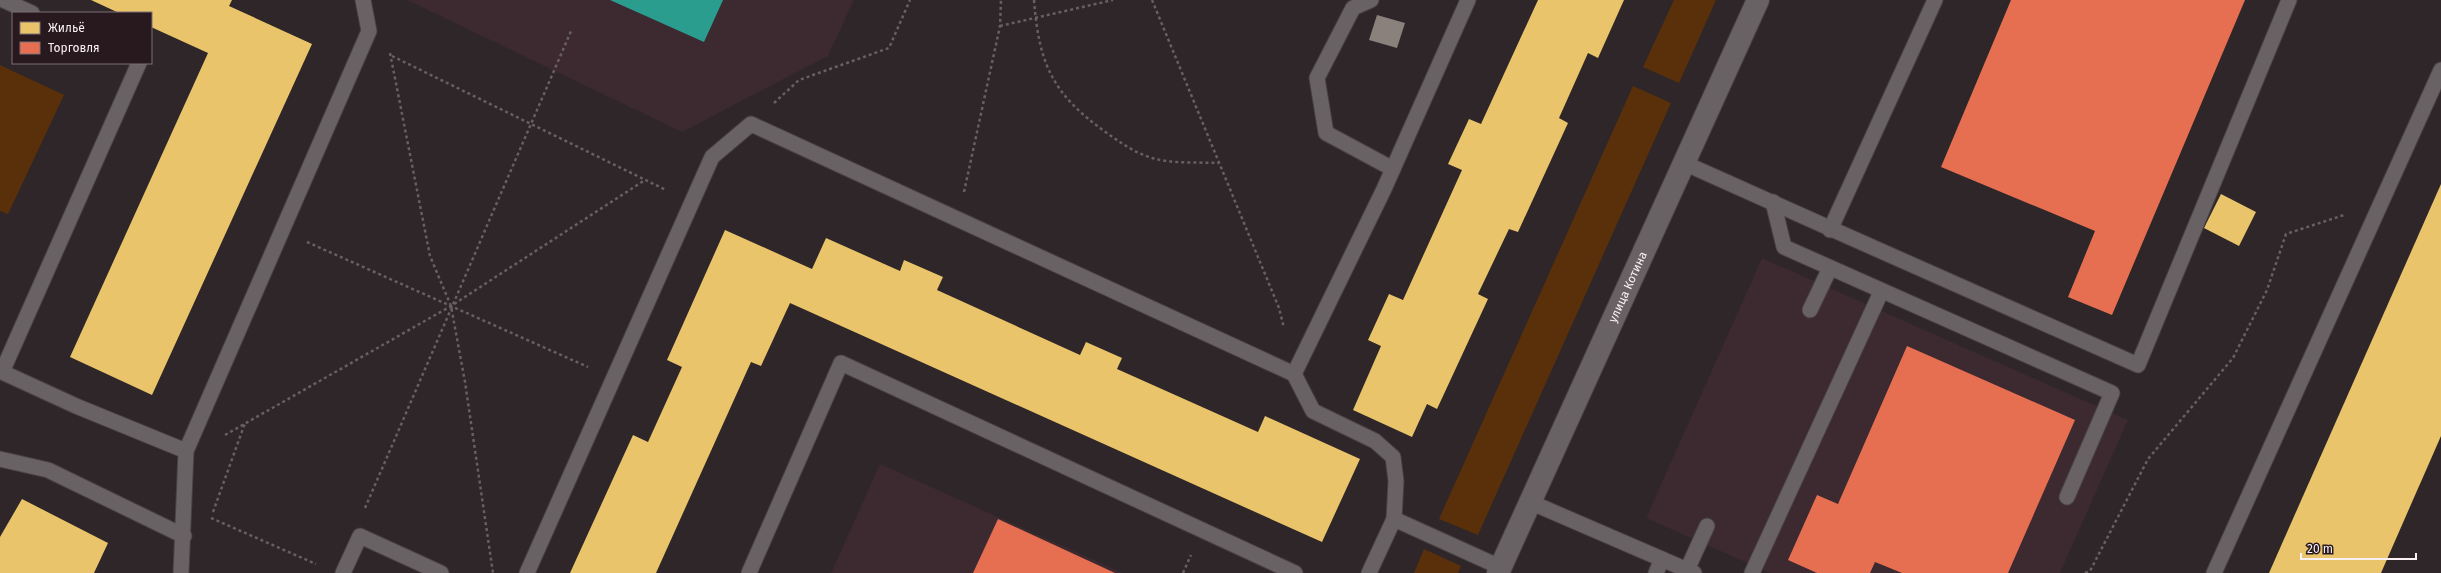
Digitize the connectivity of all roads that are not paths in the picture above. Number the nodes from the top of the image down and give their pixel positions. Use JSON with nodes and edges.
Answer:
{"nodes":[{"id":1,"x":3,"y":0,"type":"edge"},
{"id":2,"x":363,"y":0,"type":"edge"},
{"id":3,"x":1371,"y":0,"type":"edge"},
{"id":4,"x":1758,"y":0,"type":"edge"},
{"id":5,"x":1935,"y":0,"type":"edge"},
{"id":6,"x":2289,"y":0,"type":"edge"},
{"id":7,"x":1466,"y":1,"type":"edge"},
{"id":8,"x":30,"y":12,"type":"edge"},
{"id":9,"x":139,"y":64,"type":"edge"},
{"id":10,"x":2441,"y":70,"type":"edge"},
{"id":11,"x":1684,"y":163,"type":"junction"},
{"id":12,"x":1393,"y":169,"type":"junction"},
{"id":13,"x":1773,"y":202,"type":"junction"},
{"id":14,"x":1830,"y":230,"type":"junction"},
{"id":15,"x":1830,"y":268,"type":"junction"},
{"id":16,"x":1881,"y":292,"type":"junction"},
{"id":17,"x":1810,"y":310,"type":"dead end"},
{"id":18,"x":1294,"y":374,"type":"junction"},
{"id":19,"x":186,"y":451,"type":"junction"},
{"id":20,"x":0,"y":459,"type":"edge"},
{"id":21,"x":2067,"y":497,"type":"dead end"},
{"id":22,"x":1530,"y":502,"type":"junction"},
{"id":23,"x":1394,"y":519,"type":"junction"},
{"id":24,"x":1707,"y":526,"type":"dead end"},
{"id":25,"x":184,"y":536,"type":"junction"},
{"id":26,"x":1662,"y":559,"type":"junction"},
{"id":27,"x":1499,"y":570,"type":"edge"},
{"id":28,"x":1690,"y":571,"type":"edge"},
{"id":29,"x":181,"y":573,"type":"edge"},
{"id":30,"x":342,"y":573,"type":"edge"},
{"id":31,"x":441,"y":573,"type":"edge"},
{"id":32,"x":527,"y":573,"type":"edge"},
{"id":33,"x":749,"y":573,"type":"edge"},
{"id":34,"x":1295,"y":573,"type":"edge"},
{"id":35,"x":1368,"y":573,"type":"edge"},
{"id":36,"x":1656,"y":573,"type":"edge"},
{"id":37,"x":1752,"y":573,"type":"edge"},
{"id":38,"x":2214,"y":573,"type":"edge"}],
"edges":[{"from":1,"to":8,"type":"lane"},
{"from":2,"to":19,"type":"lane"},
{"from":3,"to":12,"type":"lane"},
{"from":4,"to":11,"type":"street","name":"улица Котина"},
{"from":5,"to":14,"type":"lane"},
{"from":6,"to":14,"type":"lane"},
{"from":7,"to":12,"type":"lane"},
{"from":9,"to":19,"type":"lane"},
{"from":10,"to":38,"type":"lane"},
{"from":11,"to":13,"type":"lane"},
{"from":11,"to":22,"type":"street","name":"улица Котина"},
{"from":12,"to":18,"type":"lane"},
{"from":13,"to":14,"type":"lane"},
{"from":13,"to":15,"type":"lane"},
{"from":15,"to":16,"type":"lane"},
{"from":15,"to":17,"type":"lane"},
{"from":16,"to":21,"type":"lane"},
{"from":16,"to":37,"type":"lane"},
{"from":18,"to":23,"type":"lane"},
{"from":18,"to":32,"type":"lane"},
{"from":19,"to":25,"type":"lane"},
{"from":20,"to":25,"type":"lane"},
{"from":22,"to":26,"type":"lane"},
{"from":22,"to":27,"type":"street","name":"улица Котина"},
{"from":23,"to":27,"type":"lane"},
{"from":23,"to":35,"type":"lane"},
{"from":24,"to":28,"type":"lane"},
{"from":25,"to":29,"type":"lane"},
{"from":26,"to":28,"type":"lane"},
{"from":26,"to":36,"type":"lane"},
{"from":30,"to":31,"type":"lane"},
{"from":33,"to":34,"type":"lane"}]}
